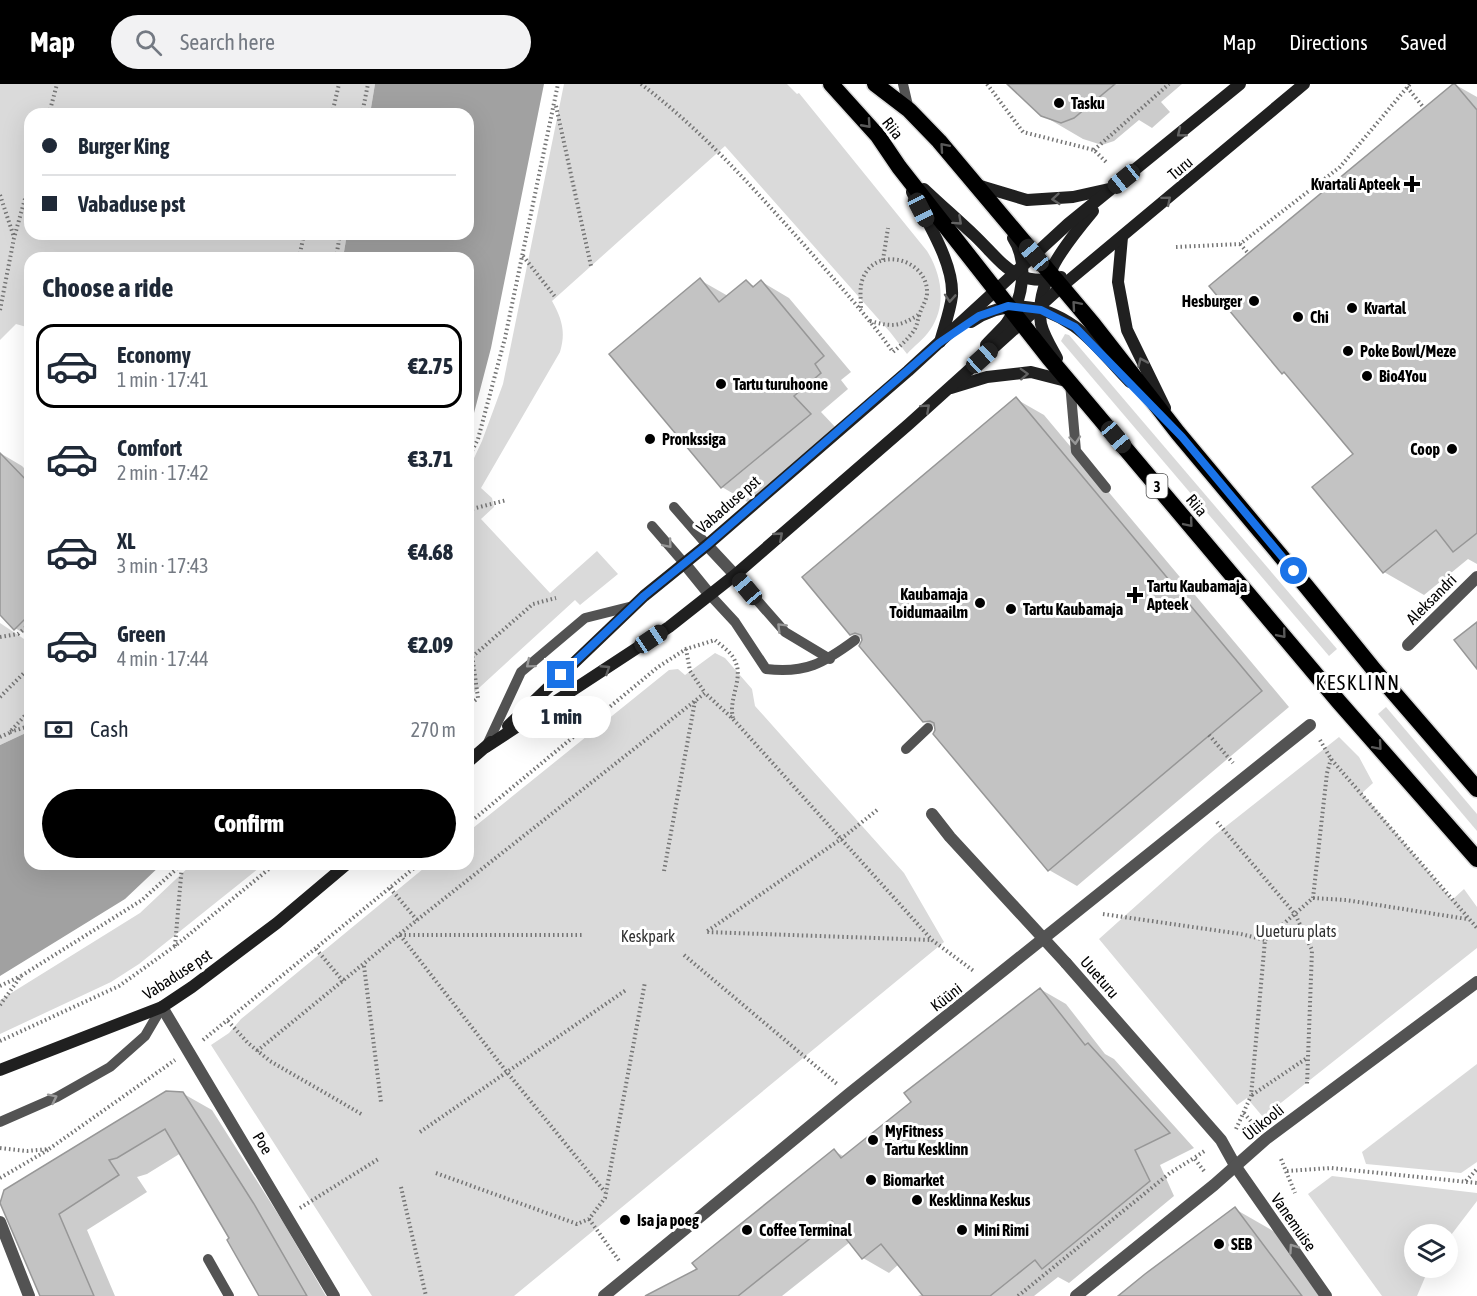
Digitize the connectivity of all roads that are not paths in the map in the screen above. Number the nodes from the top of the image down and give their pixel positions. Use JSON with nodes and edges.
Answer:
{"nodes":[{"id":1,"x":831,"y":84,"type":"edge"},
{"id":2,"x":875,"y":84,"type":"edge"},
{"id":3,"x":903,"y":84,"type":"edge"},
{"id":4,"x":1240,"y":84,"type":"edge"},
{"id":5,"x":1304,"y":84,"type":"edge"},
{"id":6,"x":909,"y":110,"type":"junction"},
{"id":7,"x":899,"y":167,"type":"junction"},
{"id":8,"x":976,"y":185,"type":"junction"},
{"id":9,"x":1113,"y":188,"type":"junction"},
{"id":10,"x":1122,"y":237,"type":"junction"},
{"id":11,"x":1023,"y":268,"type":"junction"},
{"id":12,"x":1053,"y":280,"type":"junction"},
{"id":13,"x":997,"y":291,"type":"junction"},
{"id":14,"x":1039,"y":308,"type":"junction"},
{"id":15,"x":1014,"y":312,"type":"junction"},
{"id":16,"x":939,"y":343,"type":"junction"},
{"id":17,"x":1070,"y":382,"type":"junction"},
{"id":18,"x":947,"y":389,"type":"junction"},
{"id":19,"x":1178,"y":433,"type":"junction"},
{"id":20,"x":1106,"y":488,"type":"dead end"},
{"id":21,"x":674,"y":507,"type":"dead end"},
{"id":22,"x":652,"y":525,"type":"dead end"},
{"id":23,"x":707,"y":545,"type":"junction"},
{"id":24,"x":684,"y":563,"type":"junction"},
{"id":25,"x":735,"y":575,"type":"junction"},
{"id":26,"x":1477,"y":577,"type":"edge"},
{"id":27,"x":711,"y":595,"type":"junction"},
{"id":28,"x":633,"y":606,"type":"junction"},
{"id":29,"x":855,"y":640,"type":"dead end"},
{"id":30,"x":1408,"y":645,"type":"dead end"},
{"id":31,"x":830,"y":659,"type":"junction"},
{"id":32,"x":1310,"y":725,"type":"road end"},
{"id":33,"x":928,"y":728,"type":"dead end"},
{"id":34,"x":486,"y":747,"type":"junction"},
{"id":35,"x":906,"y":749,"type":"dead end"},
{"id":36,"x":474,"y":757,"type":"edge"},
{"id":37,"x":1477,"y":789,"type":"edge"},
{"id":38,"x":932,"y":814,"type":"dead end"},
{"id":39,"x":1477,"y":859,"type":"edge"},
{"id":40,"x":340,"y":870,"type":"edge"},
{"id":41,"x":1043,"y":939,"type":"junction"},
{"id":42,"x":1477,"y":982,"type":"edge"},
{"id":43,"x":162,"y":1007,"type":"junction"},
{"id":44,"x":0,"y":1070,"type":"edge"},
{"id":45,"x":0,"y":1122,"type":"edge"},
{"id":46,"x":1236,"y":1167,"type":"junction"},
{"id":47,"x":0,"y":1222,"type":"edge"},
{"id":48,"x":208,"y":1259,"type":"dead end"},
{"id":49,"x":29,"y":1296,"type":"edge"},
{"id":50,"x":229,"y":1296,"type":"edge"},
{"id":51,"x":334,"y":1296,"type":"edge"},
{"id":52,"x":606,"y":1296,"type":"edge"},
{"id":53,"x":1076,"y":1296,"type":"edge"},
{"id":54,"x":1326,"y":1296,"type":"edge"}],
"edges":[{"from":1,"to":7,"type":"highway","name":"Riia","number":"3","one_way":true},
{"from":2,"to":6,"type":"highway","name":"Riia"},
{"from":3,"to":6,"type":"lane"},
{"from":4,"to":9,"type":"main road","name":"Turu","one_way":true},
{"from":10,"to":5,"type":"main road","name":"Turu","one_way":true},
{"from":8,"to":6,"type":"highway","name":"Riia","one_way":true},
{"from":7,"to":11,"type":"main road","one_way":true},
{"from":7,"to":13,"type":"highway","name":"Riia","number":"3"},
{"from":7,"to":16,"type":"main road","one_way":true},
{"from":9,"to":8,"type":"main road","one_way":true},
{"from":8,"to":11,"type":"highway","name":"Riia"},
{"from":9,"to":11,"type":"main road","name":"Turu"},
{"from":9,"to":12,"type":"main road"},
{"from":10,"to":12,"type":"main road","name":"Turu"},
{"from":19,"to":10,"type":"main road","one_way":true},
{"from":11,"to":12,"type":"highway","name":"Riia"},
{"from":11,"to":12,"type":"main road"},
{"from":11,"to":13,"type":"main road","name":"Turu"},
{"from":11,"to":15,"type":"main road"},
{"from":12,"to":14,"type":"main road","name":"Turu"},
{"from":19,"to":12,"type":"highway","name":"Riia","one_way":true},
{"from":13,"to":15,"type":"highway","name":"Riia","number":"3"},
{"from":13,"to":16,"type":"main road","name":"Vabaduse pst"},
{"from":14,"to":15,"type":"main road","name":"Turu"},
{"from":14,"to":17,"type":"main road"},
{"from":14,"to":19,"type":"main road"},
{"from":15,"to":16,"type":"main road"},
{"from":15,"to":17,"type":"highway","name":"Riia","number":"3"},
{"from":15,"to":18,"type":"main road","name":"Vabaduse pst"},
{"from":16,"to":23,"type":"main road","name":"Vabaduse pst"},
{"from":18,"to":17,"type":"main road","one_way":true},
{"from":17,"to":20,"type":"lane","one_way":true},
{"from":17,"to":39,"type":"highway","name":"Riia","number":"3","one_way":true},
{"from":25,"to":18,"type":"main road","name":"Vabaduse pst","one_way":true},
{"from":19,"to":37,"type":"highway","name":"Riia"},
{"from":21,"to":23,"type":"lane"},
{"from":22,"to":24,"type":"lane","one_way":true},
{"from":23,"to":24,"type":"main road","name":"Vabaduse pst"},
{"from":23,"to":25,"type":"street"},
{"from":24,"to":27,"type":"street"},
{"from":24,"to":28,"type":"main road","name":"Vabaduse pst"},
{"from":25,"to":27,"type":"main road","name":"Vabaduse pst"},
{"from":31,"to":25,"type":"lane","one_way":true},
{"from":26,"to":30,"type":"street","name":"Aleksandri"},
{"from":27,"to":31,"type":"lane"},
{"from":34,"to":27,"type":"main road","name":"Vabaduse pst","one_way":true},
{"from":28,"to":34,"type":"main road","name":"Vabaduse pst"},
{"from":28,"to":34,"type":"lane","one_way":true},
{"from":29,"to":31,"type":"lane"},
{"from":32,"to":41,"type":"street","name":"Küüni"},
{"from":33,"to":35,"type":"lane"},
{"from":34,"to":36,"type":"main road","name":"Vabaduse pst"},
{"from":38,"to":41,"type":"street","name":"Uueturu"},
{"from":40,"to":43,"type":"main road","name":"Vabaduse pst"},
{"from":41,"to":46,"type":"street","name":"Uueturu"},
{"from":41,"to":52,"type":"street","name":"Küüni"},
{"from":42,"to":46,"type":"street","name":"Ülikooli"},
{"from":43,"to":44,"type":"main road","name":"Vabaduse pst"},
{"from":45,"to":43,"type":"lane","one_way":true},
{"from":43,"to":51,"type":"street","name":"Poe"},
{"from":46,"to":53,"type":"street","name":"Ülikooli"},
{"from":54,"to":46,"type":"street","name":"Vanemuise","one_way":true},
{"from":47,"to":49,"type":"street"},
{"from":48,"to":50,"type":"lane"}]}
